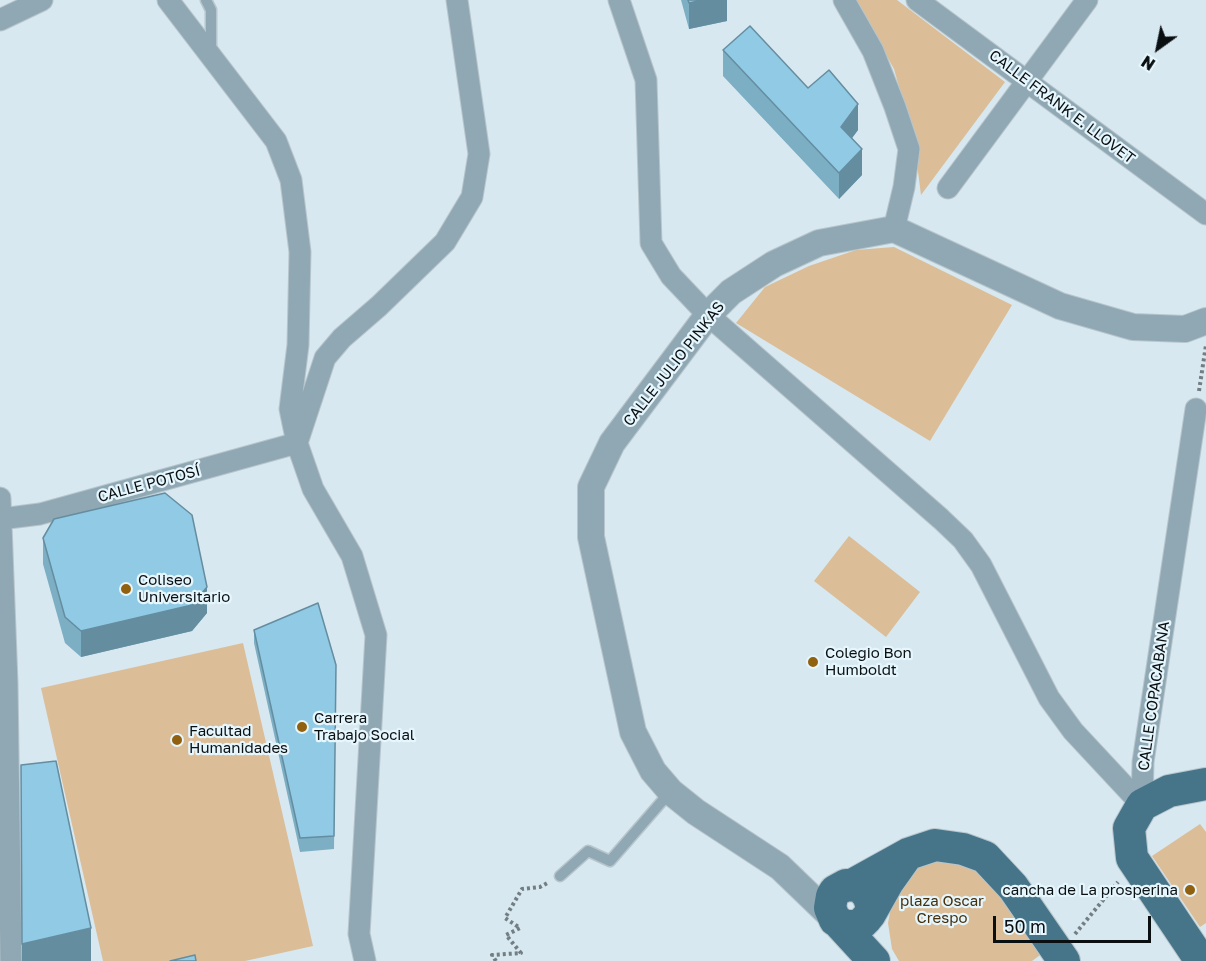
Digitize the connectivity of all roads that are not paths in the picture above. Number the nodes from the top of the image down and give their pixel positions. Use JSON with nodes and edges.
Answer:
{"nodes":[{"id":1,"x":42,"y":0,"type":"edge"},
{"id":2,"x":168,"y":0,"type":"edge"},
{"id":3,"x":206,"y":0,"type":"edge"},
{"id":4,"x":457,"y":0,"type":"edge"},
{"id":5,"x":619,"y":0,"type":"edge"},
{"id":6,"x":844,"y":0,"type":"edge"},
{"id":7,"x":917,"y":0,"type":"edge"},
{"id":8,"x":1087,"y":0,"type":"edge"},
{"id":9,"x":0,"y":21,"type":"edge"},
{"id":10,"x":210,"y":53,"type":"junction"},
{"id":11,"x":1026,"y":81,"type":"junction"},
{"id":12,"x":948,"y":188,"type":"dead end"},
{"id":13,"x":1206,"y":214,"type":"edge"},
{"id":14,"x":894,"y":229,"type":"junction"},
{"id":15,"x":708,"y":315,"type":"junction"},
{"id":16,"x":1206,"y":321,"type":"edge"},
{"id":17,"x":1196,"y":409,"type":"road end"},
{"id":18,"x":297,"y":443,"type":"junction"},
{"id":19,"x":1,"y":512,"type":"edge"},
{"id":20,"x":4,"y":684,"type":"edge"},
{"id":21,"x":1206,"y":784,"type":"edge"},
{"id":22,"x":671,"y":792,"type":"junction"},
{"id":23,"x":1142,"y":804,"type":"junction"},
{"id":24,"x":908,"y":854,"type":"junction"},
{"id":25,"x":780,"y":867,"type":"junction"},
{"id":26,"x":560,"y":876,"type":"road end"},
{"id":27,"x":846,"y":886,"type":"junction"},
{"id":28,"x":853,"y":919,"type":"junction"},
{"id":29,"x":1062,"y":957,"type":"edge"},
{"id":30,"x":11,"y":961,"type":"edge"},
{"id":31,"x":364,"y":961,"type":"edge"},
{"id":32,"x":874,"y":961,"type":"edge"},
{"id":33,"x":885,"y":961,"type":"edge"},
{"id":34,"x":1201,"y":961,"type":"edge"}],
"edges":[{"from":1,"to":9,"type":"street"},
{"from":2,"to":10,"type":"street"},
{"from":3,"to":10,"type":"lane"},
{"from":4,"to":18,"type":"street"},
{"from":5,"to":15,"type":"street"},
{"from":6,"to":14,"type":"street"},
{"from":7,"to":11,"type":"street","name":"CALLE FRANK E. LLOVET"},
{"from":8,"to":11,"type":"street"},
{"from":10,"to":18,"type":"street"},
{"from":11,"to":12,"type":"street"},
{"from":11,"to":13,"type":"street","name":"CALLE FRANK E. LLOVET"},
{"from":14,"to":15,"type":"street","name":"CALLE JULIO PINKAS"},
{"from":14,"to":16,"type":"street"},
{"from":15,"to":22,"type":"street","name":"CALLE JULIO PINKAS"},
{"from":15,"to":23,"type":"street"},
{"from":17,"to":23,"type":"street","name":"CALLE COPACABANA"},
{"from":18,"to":19,"type":"street","name":"CALLE POTOSÍ"},
{"from":18,"to":31,"type":"street"},
{"from":19,"to":20,"type":"street"},
{"from":20,"to":30,"type":"street"},
{"from":21,"to":23,"type":"main road"},
{"from":22,"to":25,"type":"street","name":"CALLE JULIO PINKAS"},
{"from":22,"to":26,"type":"lane"},
{"from":23,"to":34,"type":"main road","name":"CALLE COPACABANA"},
{"from":24,"to":27,"type":"main road"},
{"from":24,"to":28,"type":"main road"},
{"from":24,"to":29,"type":"main road"},
{"from":25,"to":27,"type":"street","name":"CALLE JULIO PINKAS"},
{"from":25,"to":28,"type":"street","name":"CALLE JULIO PINKAS"},
{"from":27,"to":28,"type":"main road"},
{"from":28,"to":32,"type":"main road"},
{"from":28,"to":33,"type":"main road"}]}
